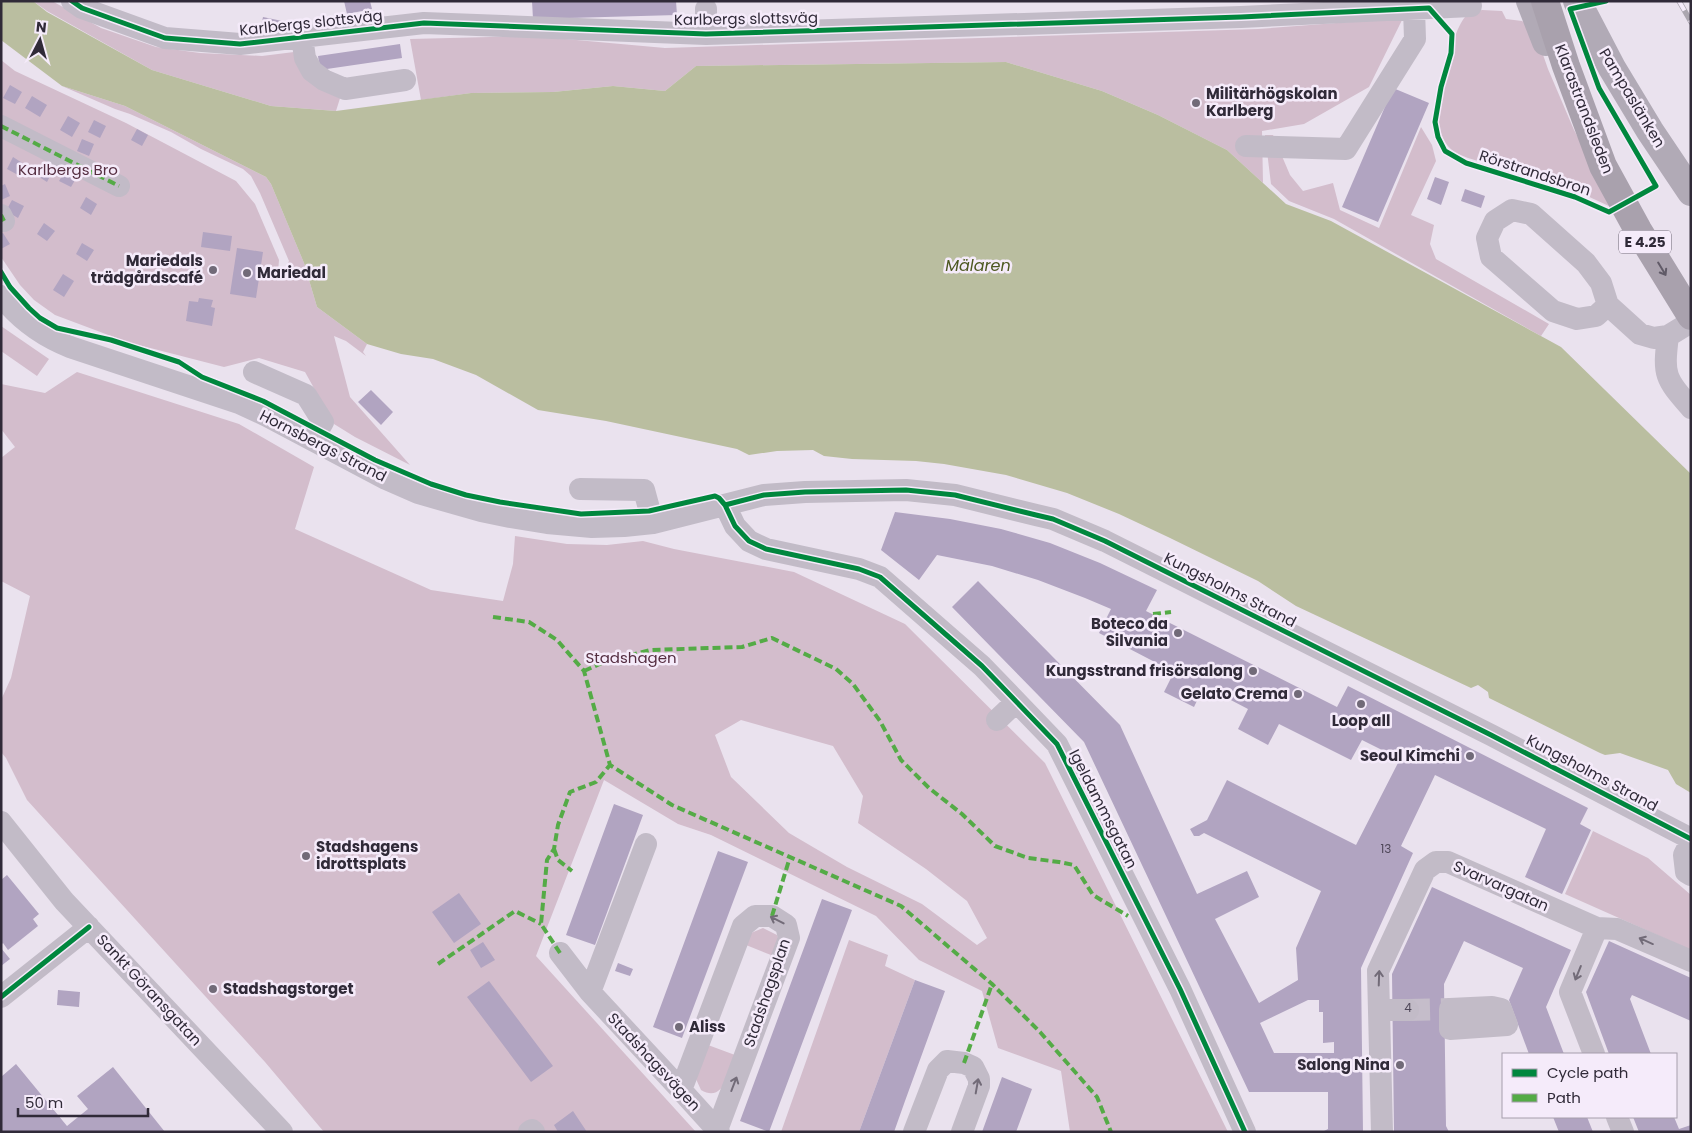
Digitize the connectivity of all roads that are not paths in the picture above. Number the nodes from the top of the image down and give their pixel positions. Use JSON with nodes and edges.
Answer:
{"nodes":[{"id":1,"x":72,"y":1,"type":"edge"},
{"id":2,"x":1530,"y":1,"type":"edge"},
{"id":3,"x":1545,"y":1,"type":"edge"},
{"id":4,"x":1558,"y":1,"type":"edge"},
{"id":5,"x":1577,"y":1,"type":"edge"},
{"id":6,"x":1592,"y":1,"type":"edge"},
{"id":7,"x":1471,"y":6,"type":"dead end"},
{"id":8,"x":706,"y":8,"type":"dead end"},
{"id":9,"x":1219,"y":9,"type":"edge"},
{"id":10,"x":1414,"y":9,"type":"junction"},
{"id":11,"x":706,"y":34,"type":"junction"},
{"id":12,"x":302,"y":37,"type":"junction"},
{"id":13,"x":405,"y":80,"type":"dead end"},
{"id":14,"x":1,"y":126,"type":"edge"},
{"id":15,"x":1246,"y":146,"type":"dead end"},
{"id":16,"x":1603,"y":166,"type":"junction"},
{"id":17,"x":1691,"y":172,"type":"edge"},
{"id":18,"x":118,"y":186,"type":"dead end"},
{"id":19,"x":1691,"y":192,"type":"edge"},
{"id":20,"x":1691,"y":282,"type":"edge"},
{"id":21,"x":1,"y":296,"type":"edge"},
{"id":22,"x":1608,"y":305,"type":"junction"},
{"id":23,"x":1691,"y":316,"type":"edge"},
{"id":24,"x":1691,"y":322,"type":"edge"},
{"id":25,"x":1668,"y":336,"type":"junction"},
{"id":26,"x":254,"y":372,"type":"dead end"},
{"id":27,"x":1691,"y":408,"type":"edge"},
{"id":28,"x":313,"y":440,"type":"junction"},
{"id":29,"x":580,"y":489,"type":"dead end"},
{"id":30,"x":725,"y":505,"type":"junction"},
{"id":31,"x":653,"y":524,"type":"junction"},
{"id":32,"x":1016,"y":702,"type":"junction"},
{"id":33,"x":997,"y":720,"type":"dead end"},
{"id":34,"x":1,"y":822,"type":"edge"},
{"id":35,"x":1691,"y":840,"type":"edge"},
{"id":36,"x":646,"y":844,"type":"dead end"},
{"id":37,"x":1691,"y":875,"type":"edge"},
{"id":38,"x":89,"y":927,"type":"junction"},
{"id":39,"x":1596,"y":928,"type":"junction"},
{"id":40,"x":560,"y":953,"type":"dead end"},
{"id":41,"x":1691,"y":961,"type":"edge"},
{"id":42,"x":590,"y":992,"type":"junction"},
{"id":43,"x":1,"y":997,"type":"edge"},
{"id":44,"x":1379,"y":1007,"type":"junction"},
{"id":45,"x":1408,"y":1010,"type":"tunnel mouth"},
{"id":46,"x":1594,"y":1053,"type":"edge"},
{"id":47,"x":681,"y":1090,"type":"junction"},
{"id":48,"x":1617,"y":1118,"type":"edge"},
{"id":49,"x":718,"y":1131,"type":"edge"},
{"id":50,"x":282,"y":1132,"type":"edge"},
{"id":51,"x":529,"y":1132,"type":"edge"},
{"id":52,"x":534,"y":1132,"type":"edge"},
{"id":53,"x":914,"y":1132,"type":"edge"},
{"id":54,"x":962,"y":1132,"type":"edge"},
{"id":55,"x":1245,"y":1132,"type":"edge"},
{"id":56,"x":1382,"y":1132,"type":"edge"},
{"id":57,"x":1623,"y":1132,"type":"edge"}],
"edges":[{"from":1,"to":12,"type":"street","name":"Karlbergs slottsväg"},
{"from":2,"to":16,"type":"main road"},
{"from":3,"to":16,"type":"highway","name":"Klarastrandsleden","number":"E 4.25"},
{"from":4,"to":20,"type":"highway","name":"Klarastrandsleden","number":"E 4.25"},
{"from":5,"to":19,"type":"main road","name":"Pampaslänken"},
{"from":6,"to":17,"type":"main road","name":"Pampaslänken"},
{"from":7,"to":10,"type":"street","name":"Karlbergs slottsväg"},
{"from":8,"to":11,"type":"street"},
{"from":9,"to":10,"type":"street","name":"Karlbergs slottsväg"},
{"from":9,"to":11,"type":"street","name":"Karlbergs slottsväg"},
{"from":10,"to":15,"type":"street"},
{"from":11,"to":12,"type":"street","name":"Karlbergs slottsväg"},
{"from":12,"to":13,"type":"street"},
{"from":14,"to":18,"type":"street"},
{"from":16,"to":23,"type":"highway","name":"Klarastrandsleden","number":"E 4.25","one_way":true},
{"from":21,"to":28,"type":"street","name":"Hornsbergs Strand"},
{"from":22,"to":22,"type":"street"},
{"from":22,"to":25,"type":"street"},
{"from":24,"to":25,"type":"street"},
{"from":25,"to":27,"type":"street"},
{"from":26,"to":28,"type":"street"},
{"from":28,"to":31,"type":"street","name":"Hornsbergs Strand"},
{"from":29,"to":31,"type":"street"},
{"from":30,"to":31,"type":"street","name":"Hornsbergs Strand"},
{"from":30,"to":32,"type":"street","name":"Igeldammsgatan"},
{"from":30,"to":35,"type":"street","name":"Kungsholms Strand"},
{"from":32,"to":33,"type":"street"},
{"from":32,"to":55,"type":"street","name":"Igeldammsgatan"},
{"from":34,"to":38,"type":"street","name":"Sankt Göransgatan"},
{"from":35,"to":37,"type":"street"},
{"from":36,"to":42,"type":"street"},
{"from":38,"to":43,"type":"street"},
{"from":38,"to":50,"type":"street","name":"Sankt Göransgatan"},
{"from":41,"to":39,"type":"street","name":"Svarvargatan","one_way":true},
{"from":44,"to":39,"type":"street","name":"Svarvargatan","one_way":true},
{"from":39,"to":46,"type":"street","one_way":true},
{"from":40,"to":42,"type":"street","name":"Stadshagsvägen"},
{"from":42,"to":47,"type":"street","name":"Stadshagsvägen"},
{"from":44,"to":45,"type":"street"},
{"from":44,"to":56,"type":"street","name":"Svarvargatan"},
{"from":47,"to":49,"type":"street","name":"Stadshagsvägen"},
{"from":49,"to":47,"type":"street","name":"Stadshagsplan","one_way":true},
{"from":48,"to":57,"type":"street"},
{"from":51,"to":52,"type":"street"},
{"from":54,"to":53,"type":"street","one_way":true}]}
